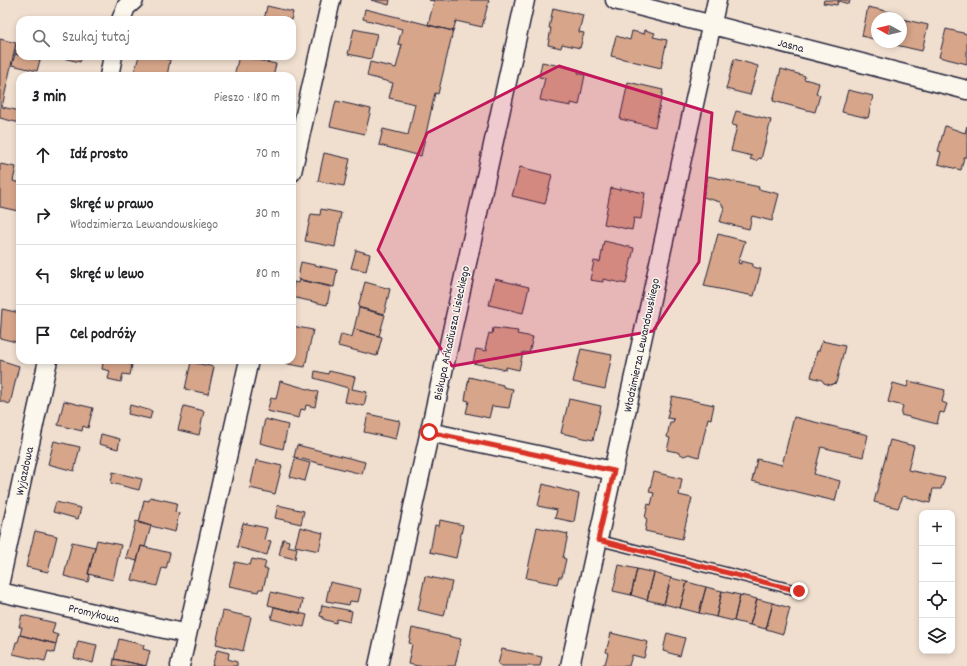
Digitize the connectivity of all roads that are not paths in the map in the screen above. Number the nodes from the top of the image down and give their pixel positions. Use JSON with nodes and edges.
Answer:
{"nodes":[{"id":1,"x":134,"y":0,"type":"edge"},
{"id":2,"x":331,"y":0,"type":"edge"},
{"id":3,"x":525,"y":0,"type":"edge"},
{"id":4,"x":615,"y":0,"type":"edge"},
{"id":5,"x":717,"y":0,"type":"edge"},
{"id":6,"x":123,"y":16,"type":"edge"},
{"id":7,"x":712,"y":24,"type":"junction"},
{"id":8,"x":112,"y":60,"type":"edge"},
{"id":9,"x":110,"y":72,"type":"edge"},
{"id":10,"x":967,"y":90,"type":"edge"},
{"id":11,"x":296,"y":154,"type":"edge"},
{"id":12,"x":47,"y":364,"type":"edge"},
{"id":13,"x":248,"y":364,"type":"edge"},
{"id":14,"x":429,"y":432,"type":"junction"},
{"id":15,"x":614,"y":471,"type":"junction"},
{"id":16,"x":598,"y":540,"type":"junction"},
{"id":17,"x":0,"y":581,"type":"edge"},
{"id":18,"x":799,"y":591,"type":"dead end"},
{"id":19,"x":0,"y":592,"type":"edge"},
{"id":20,"x":187,"y":634,"type":"junction"},
{"id":21,"x":180,"y":666,"type":"edge"},
{"id":22,"x":378,"y":666,"type":"edge"},
{"id":23,"x":570,"y":666,"type":"edge"}],
"edges":[{"from":1,"to":6,"type":"street"},
{"from":2,"to":11,"type":"street"},
{"from":3,"to":14,"type":"street","name":"Biskupa Arkadiusza Lisieckiego"},
{"from":4,"to":7,"type":"street","name":"Jasna"},
{"from":5,"to":7,"type":"street","name":"Włodzimierza Lewandowskiego"},
{"from":7,"to":10,"type":"street","name":"Jasna"},
{"from":7,"to":15,"type":"street","name":"Włodzimierza Lewandowskiego"},
{"from":8,"to":9,"type":"street"},
{"from":12,"to":17,"type":"street","name":"Wyjazdowa"},
{"from":13,"to":20,"type":"street"},
{"from":14,"to":15,"type":"street"},
{"from":14,"to":22,"type":"street","name":"Biskupa Arkadiusza Lisieckiego"},
{"from":15,"to":16,"type":"street","name":"Włodzimierza Lewandowskiego"},
{"from":16,"to":18,"type":"lane"},
{"from":16,"to":23,"type":"street","name":"Włodzimierza Lewandowskiego"},
{"from":19,"to":20,"type":"street","name":"Promykowa"},
{"from":20,"to":21,"type":"street"}]}
